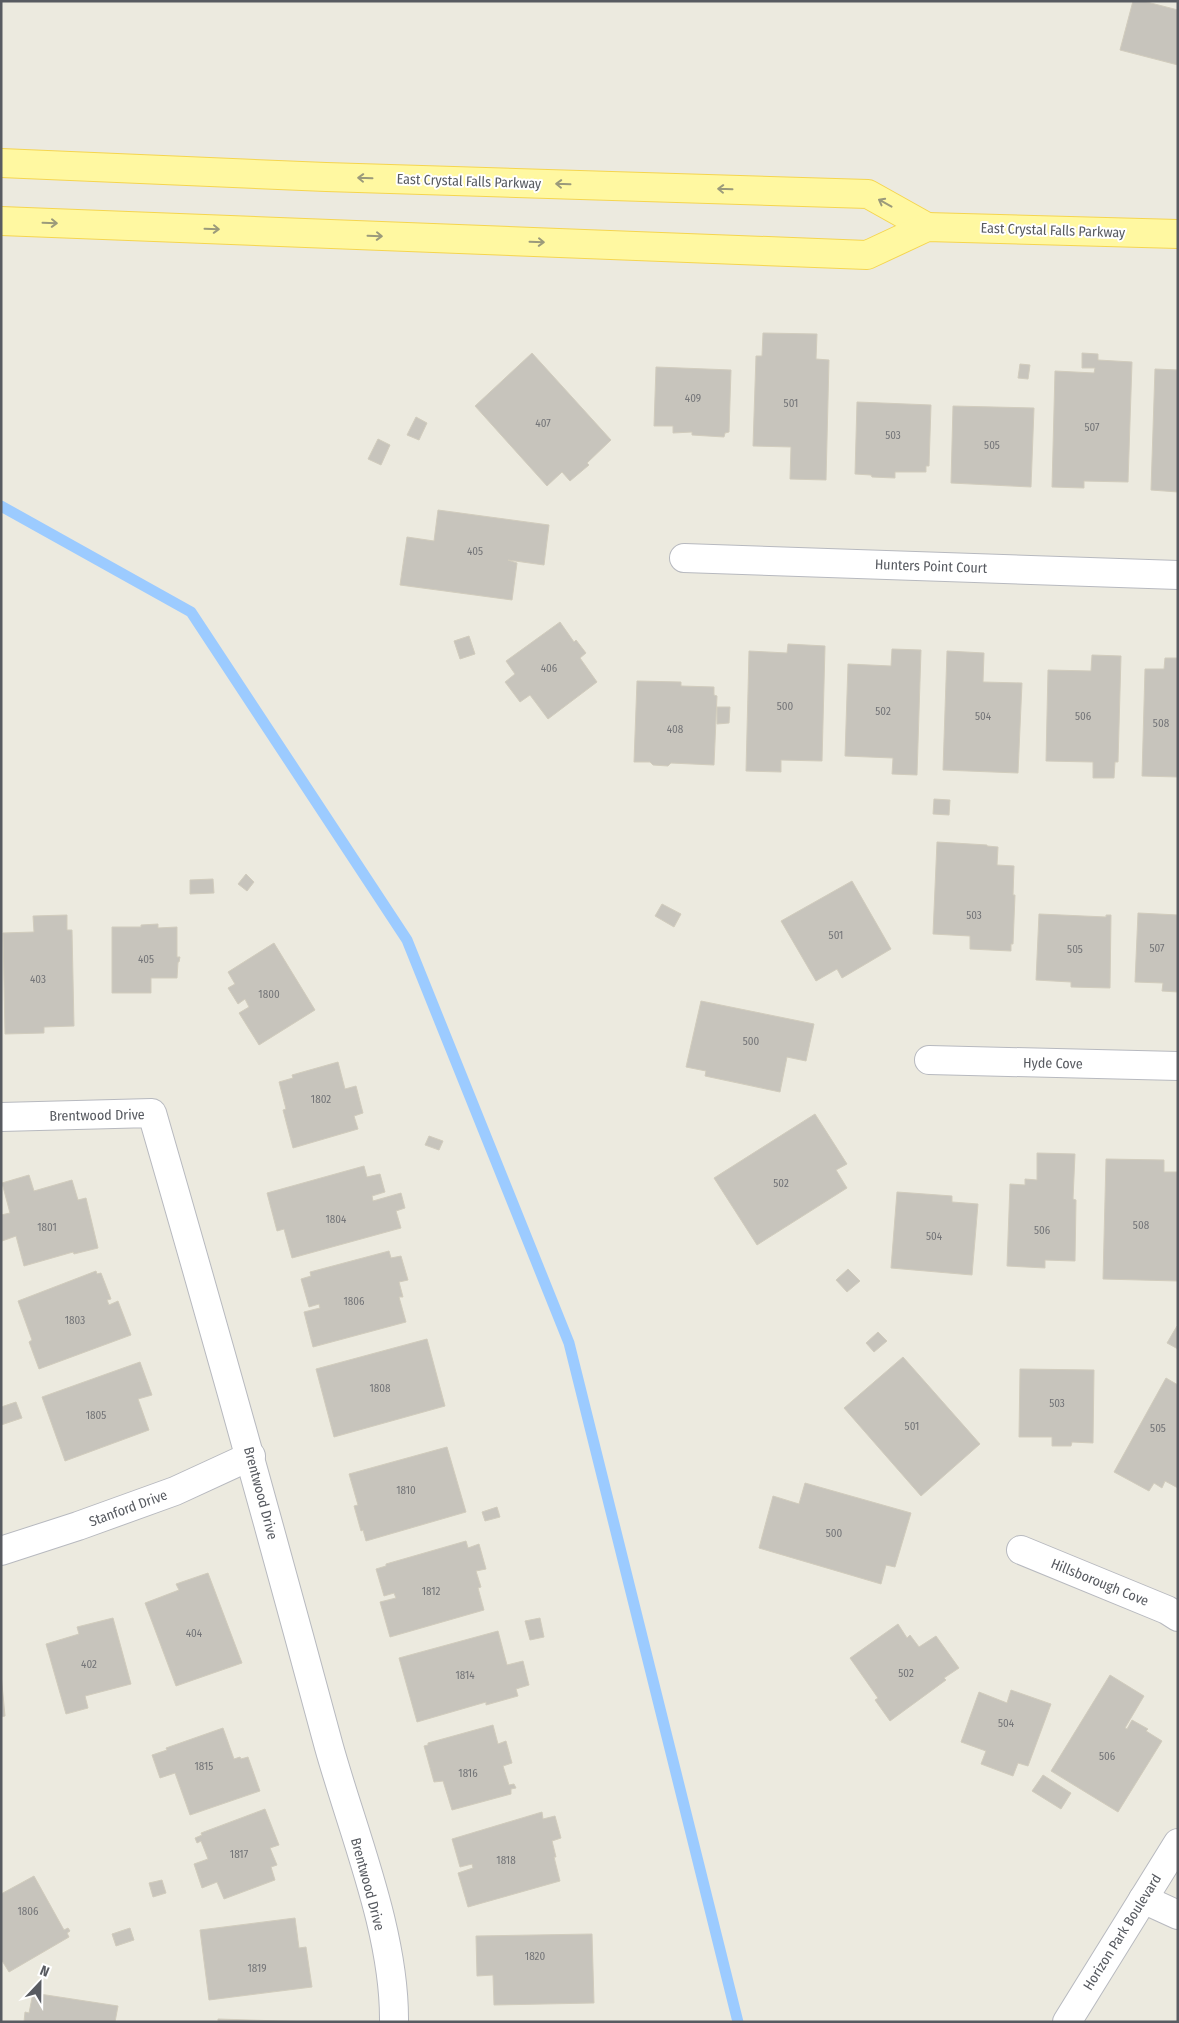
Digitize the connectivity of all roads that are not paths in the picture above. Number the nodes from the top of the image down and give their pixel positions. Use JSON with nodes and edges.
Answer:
{"nodes":[{"id":1,"x":1,"y":163,"type":"edge"},
{"id":2,"x":1,"y":221,"type":"edge"},
{"id":3,"x":928,"y":227,"type":"junction"},
{"id":4,"x":1178,"y":234,"type":"edge"},
{"id":5,"x":684,"y":558,"type":"dead end"},
{"id":6,"x":1178,"y":575,"type":"edge"},
{"id":7,"x":929,"y":1060,"type":"dead end"},
{"id":8,"x":1178,"y":1066,"type":"edge"},
{"id":9,"x":1,"y":1117,"type":"edge"},
{"id":10,"x":251,"y":1456,"type":"junction"},
{"id":11,"x":1021,"y":1550,"type":"dead end"},
{"id":12,"x":1,"y":1551,"type":"edge"},
{"id":13,"x":1178,"y":1617,"type":"edge"},
{"id":14,"x":1178,"y":1843,"type":"edge"},
{"id":15,"x":1143,"y":1899,"type":"junction"},
{"id":16,"x":1178,"y":1915,"type":"edge"},
{"id":17,"x":394,"y":2022,"type":"edge"},
{"id":18,"x":1067,"y":2022,"type":"edge"}],
"edges":[{"from":3,"to":1,"type":"main road","name":"East Crystal Falls Parkway","one_way":true},
{"from":2,"to":3,"type":"main road","name":"East Crystal Falls Parkway","one_way":true},
{"from":3,"to":4,"type":"main road","name":"East Crystal Falls Parkway"},
{"from":5,"to":6,"type":"street","name":"Hunters Point Court"},
{"from":7,"to":8,"type":"street","name":"Hyde Cove"},
{"from":9,"to":10,"type":"street","name":"Brentwood Drive"},
{"from":10,"to":12,"type":"street","name":"Stanford Drive"},
{"from":10,"to":17,"type":"street","name":"Brentwood Drive"},
{"from":11,"to":13,"type":"street","name":"Hillsborough Cove"},
{"from":14,"to":15,"type":"street","name":"Horizon Park Boulevard"},
{"from":15,"to":16,"type":"street"},
{"from":15,"to":18,"type":"street","name":"Horizon Park Boulevard"}]}
